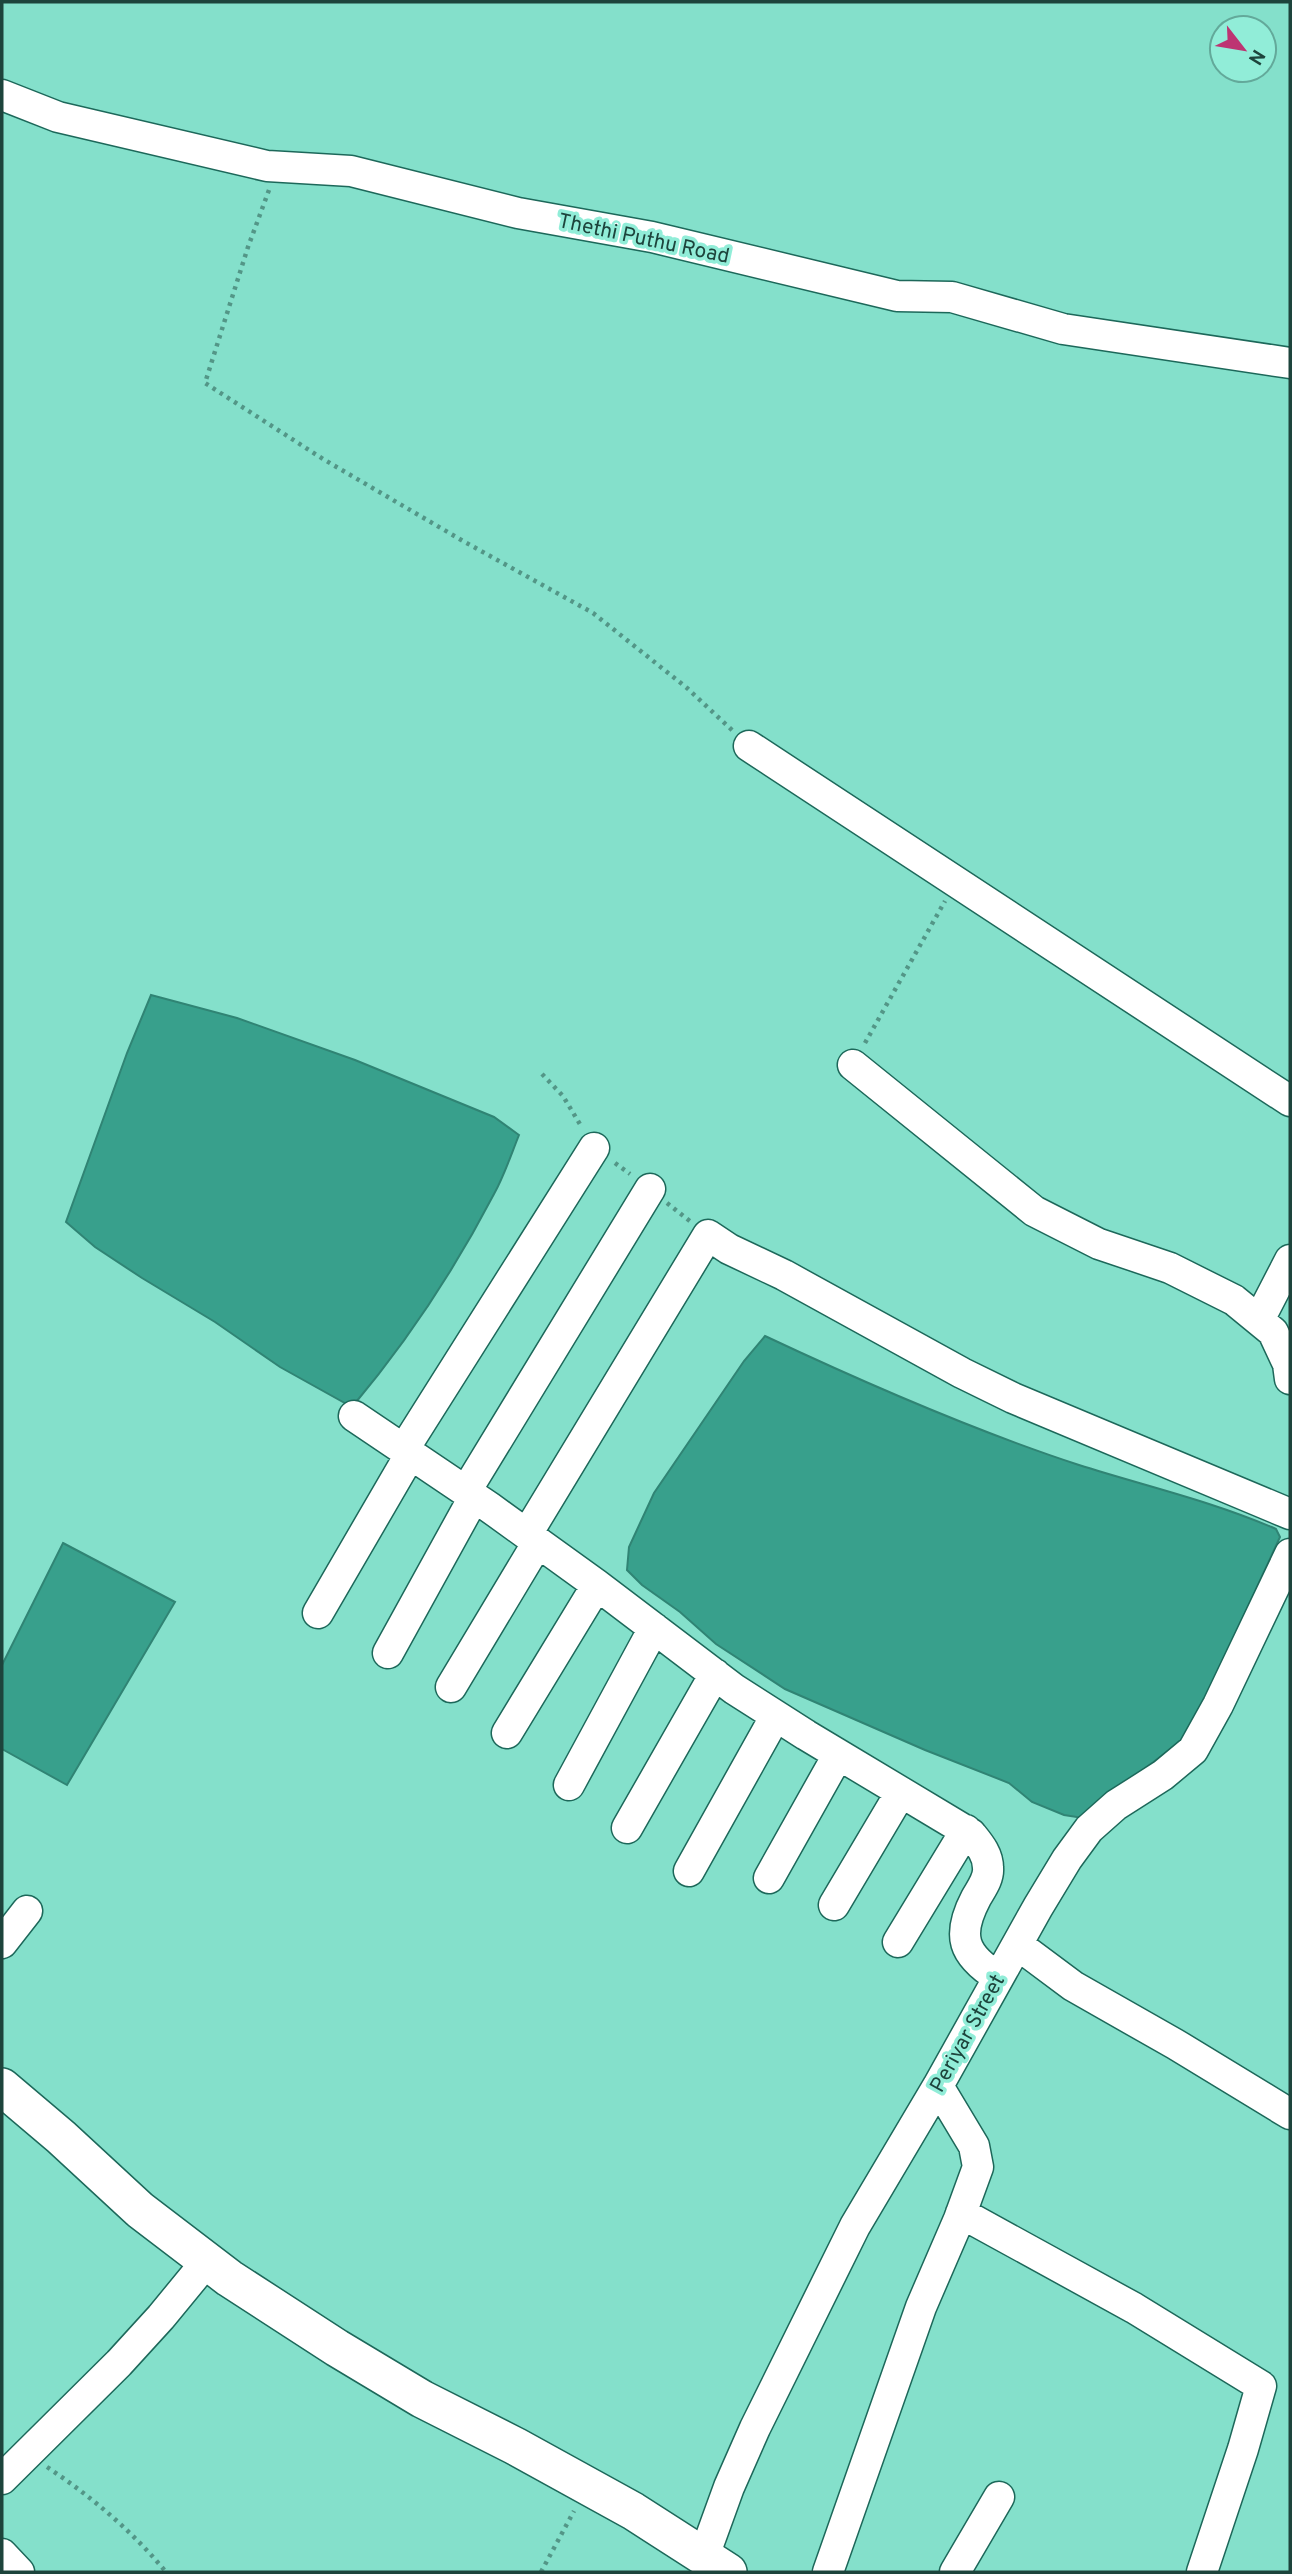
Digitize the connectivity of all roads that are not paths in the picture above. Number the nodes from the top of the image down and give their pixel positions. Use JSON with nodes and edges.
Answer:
{"nodes":[{"id":1,"x":4,"y":102,"type":"edge"},
{"id":2,"x":1290,"y":363,"type":"edge"},
{"id":3,"x":749,"y":746,"type":"road end"},
{"id":4,"x":853,"y":1065,"type":"road end"},
{"id":5,"x":1290,"y":1101,"type":"edge"},
{"id":6,"x":594,"y":1148,"type":"road end"},
{"id":7,"x":650,"y":1189,"type":"road end"},
{"id":8,"x":1290,"y":1261,"type":"edge"},
{"id":9,"x":1259,"y":1320,"type":"junction"},
{"id":10,"x":1290,"y":1379,"type":"edge"},
{"id":11,"x":354,"y":1416,"type":"dead end"},
{"id":12,"x":407,"y":1451,"type":"junction"},
{"id":13,"x":470,"y":1494,"type":"junction"},
{"id":14,"x":1290,"y":1514,"type":"edge"},
{"id":15,"x":532,"y":1538,"type":"junction"},
{"id":16,"x":1290,"y":1554,"type":"edge"},
{"id":17,"x":597,"y":1585,"type":"junction"},
{"id":18,"x":318,"y":1613,"type":"dead end"},
{"id":19,"x":654,"y":1628,"type":"junction"},
{"id":20,"x":388,"y":1653,"type":"dead end"},
{"id":21,"x":715,"y":1674,"type":"junction"},
{"id":22,"x":451,"y":1687,"type":"dead end"},
{"id":23,"x":775,"y":1717,"type":"junction"},
{"id":24,"x":507,"y":1733,"type":"dead end"},
{"id":25,"x":838,"y":1755,"type":"junction"},
{"id":26,"x":569,"y":1785,"type":"dead end"},
{"id":27,"x":901,"y":1792,"type":"junction"},
{"id":28,"x":627,"y":1828,"type":"dead end"},
{"id":29,"x":966,"y":1830,"type":"junction"},
{"id":30,"x":689,"y":1871,"type":"dead end"},
{"id":31,"x":769,"y":1878,"type":"dead end"},
{"id":32,"x":834,"y":1905,"type":"dead end"},
{"id":33,"x":27,"y":1911,"type":"dead end"},
{"id":34,"x":898,"y":1942,"type":"dead end"},
{"id":35,"x":2,"y":1943,"type":"edge"},
{"id":36,"x":1018,"y":1945,"type":"junction"},
{"id":37,"x":998,"y":1977,"type":"junction"},
{"id":38,"x":938,"y":2086,"type":"junction"},
{"id":39,"x":2,"y":2087,"type":"edge"},
{"id":40,"x":1290,"y":2114,"type":"edge"},
{"id":41,"x":961,"y":2213,"type":"junction"},
{"id":42,"x":207,"y":2261,"type":"junction"},
{"id":43,"x":2,"y":2479,"type":"edge"},
{"id":44,"x":999,"y":2497,"type":"dead end"},
{"id":45,"x":2,"y":2554,"type":"edge"},
{"id":46,"x":716,"y":2564,"type":"edge"},
{"id":47,"x":19,"y":2572,"type":"edge"},
{"id":48,"x":830,"y":2572,"type":"edge"},
{"id":49,"x":955,"y":2572,"type":"edge"},
{"id":50,"x":1202,"y":2572,"type":"edge"}],
"edges":[{"from":1,"to":2,"type":"street","name":"Thethi Puthu Road"},
{"from":3,"to":5,"type":"street"},
{"from":4,"to":9,"type":"street"},
{"from":6,"to":12,"type":"street"},
{"from":7,"to":13,"type":"street"},
{"from":8,"to":9,"type":"street"},
{"from":9,"to":10,"type":"street"},
{"from":11,"to":12,"type":"street"},
{"from":12,"to":13,"type":"street"},
{"from":12,"to":18,"type":"street"},
{"from":13,"to":15,"type":"street"},
{"from":13,"to":20,"type":"street"},
{"from":14,"to":15,"type":"street"},
{"from":15,"to":17,"type":"street"},
{"from":15,"to":22,"type":"street"},
{"from":16,"to":36,"type":"street","name":"Periyar Street"},
{"from":17,"to":19,"type":"street"},
{"from":17,"to":24,"type":"street"},
{"from":19,"to":21,"type":"street"},
{"from":19,"to":26,"type":"street"},
{"from":21,"to":23,"type":"street"},
{"from":21,"to":28,"type":"street"},
{"from":23,"to":25,"type":"street"},
{"from":23,"to":30,"type":"street"},
{"from":25,"to":27,"type":"street"},
{"from":25,"to":31,"type":"street"},
{"from":27,"to":29,"type":"street"},
{"from":27,"to":32,"type":"street"},
{"from":29,"to":34,"type":"street"},
{"from":29,"to":37,"type":"street"},
{"from":33,"to":35,"type":"street"},
{"from":36,"to":37,"type":"street","name":"Periyar Street"},
{"from":36,"to":40,"type":"street"},
{"from":37,"to":38,"type":"street","name":"Periyar Street"},
{"from":38,"to":41,"type":"street"},
{"from":38,"to":46,"type":"street","name":"Periyar Street"},
{"from":39,"to":42,"type":"main road"},
{"from":41,"to":48,"type":"street"},
{"from":41,"to":50,"type":"street"},
{"from":42,"to":43,"type":"street"},
{"from":42,"to":46,"type":"main road"},
{"from":44,"to":49,"type":"street"},
{"from":45,"to":47,"type":"street"}]}
